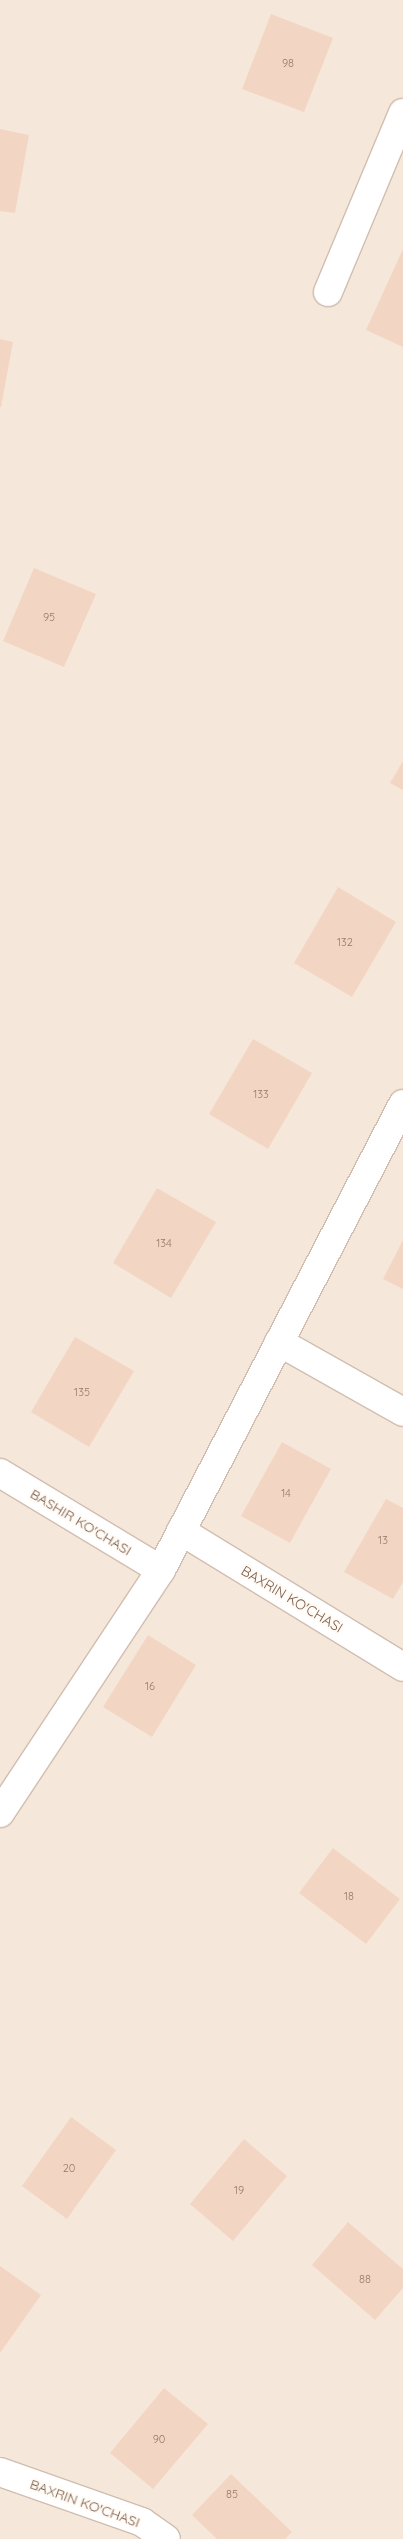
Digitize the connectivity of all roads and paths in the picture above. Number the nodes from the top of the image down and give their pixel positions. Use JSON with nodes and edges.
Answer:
{"nodes":[{"id":1,"x":403,"y":113,"type":"edge"},
{"id":2,"x":328,"y":292,"type":"dead end"},
{"id":3,"x":403,"y":1104,"type":"edge"},
{"id":4,"x":279,"y":1342,"type":"junction"},
{"id":5,"x":403,"y":1412,"type":"edge"},
{"id":6,"x":0,"y":1474,"type":"edge"},
{"id":7,"x":181,"y":1531,"type":"junction"},
{"id":8,"x":161,"y":1570,"type":"junction"},
{"id":9,"x":403,"y":1667,"type":"edge"},
{"id":10,"x":0,"y":1813,"type":"edge"},
{"id":11,"x":0,"y":2472,"type":"edge"},
{"id":12,"x":166,"y":2539,"type":"edge"}],
"edges":[{"from":1,"to":2,"type":"street"},
{"from":3,"to":4,"type":"street"},
{"from":4,"to":5,"type":"street"},
{"from":4,"to":7,"type":"street"},
{"from":6,"to":8,"type":"street","name":"BASHIR KO'CHASI"},
{"from":7,"to":8,"type":"street"},
{"from":7,"to":9,"type":"street","name":"BAXRIN KO'CHASI"},
{"from":8,"to":10,"type":"street"},
{"from":11,"to":12,"type":"street","name":"BAXRIN KO'CHASI"}]}
